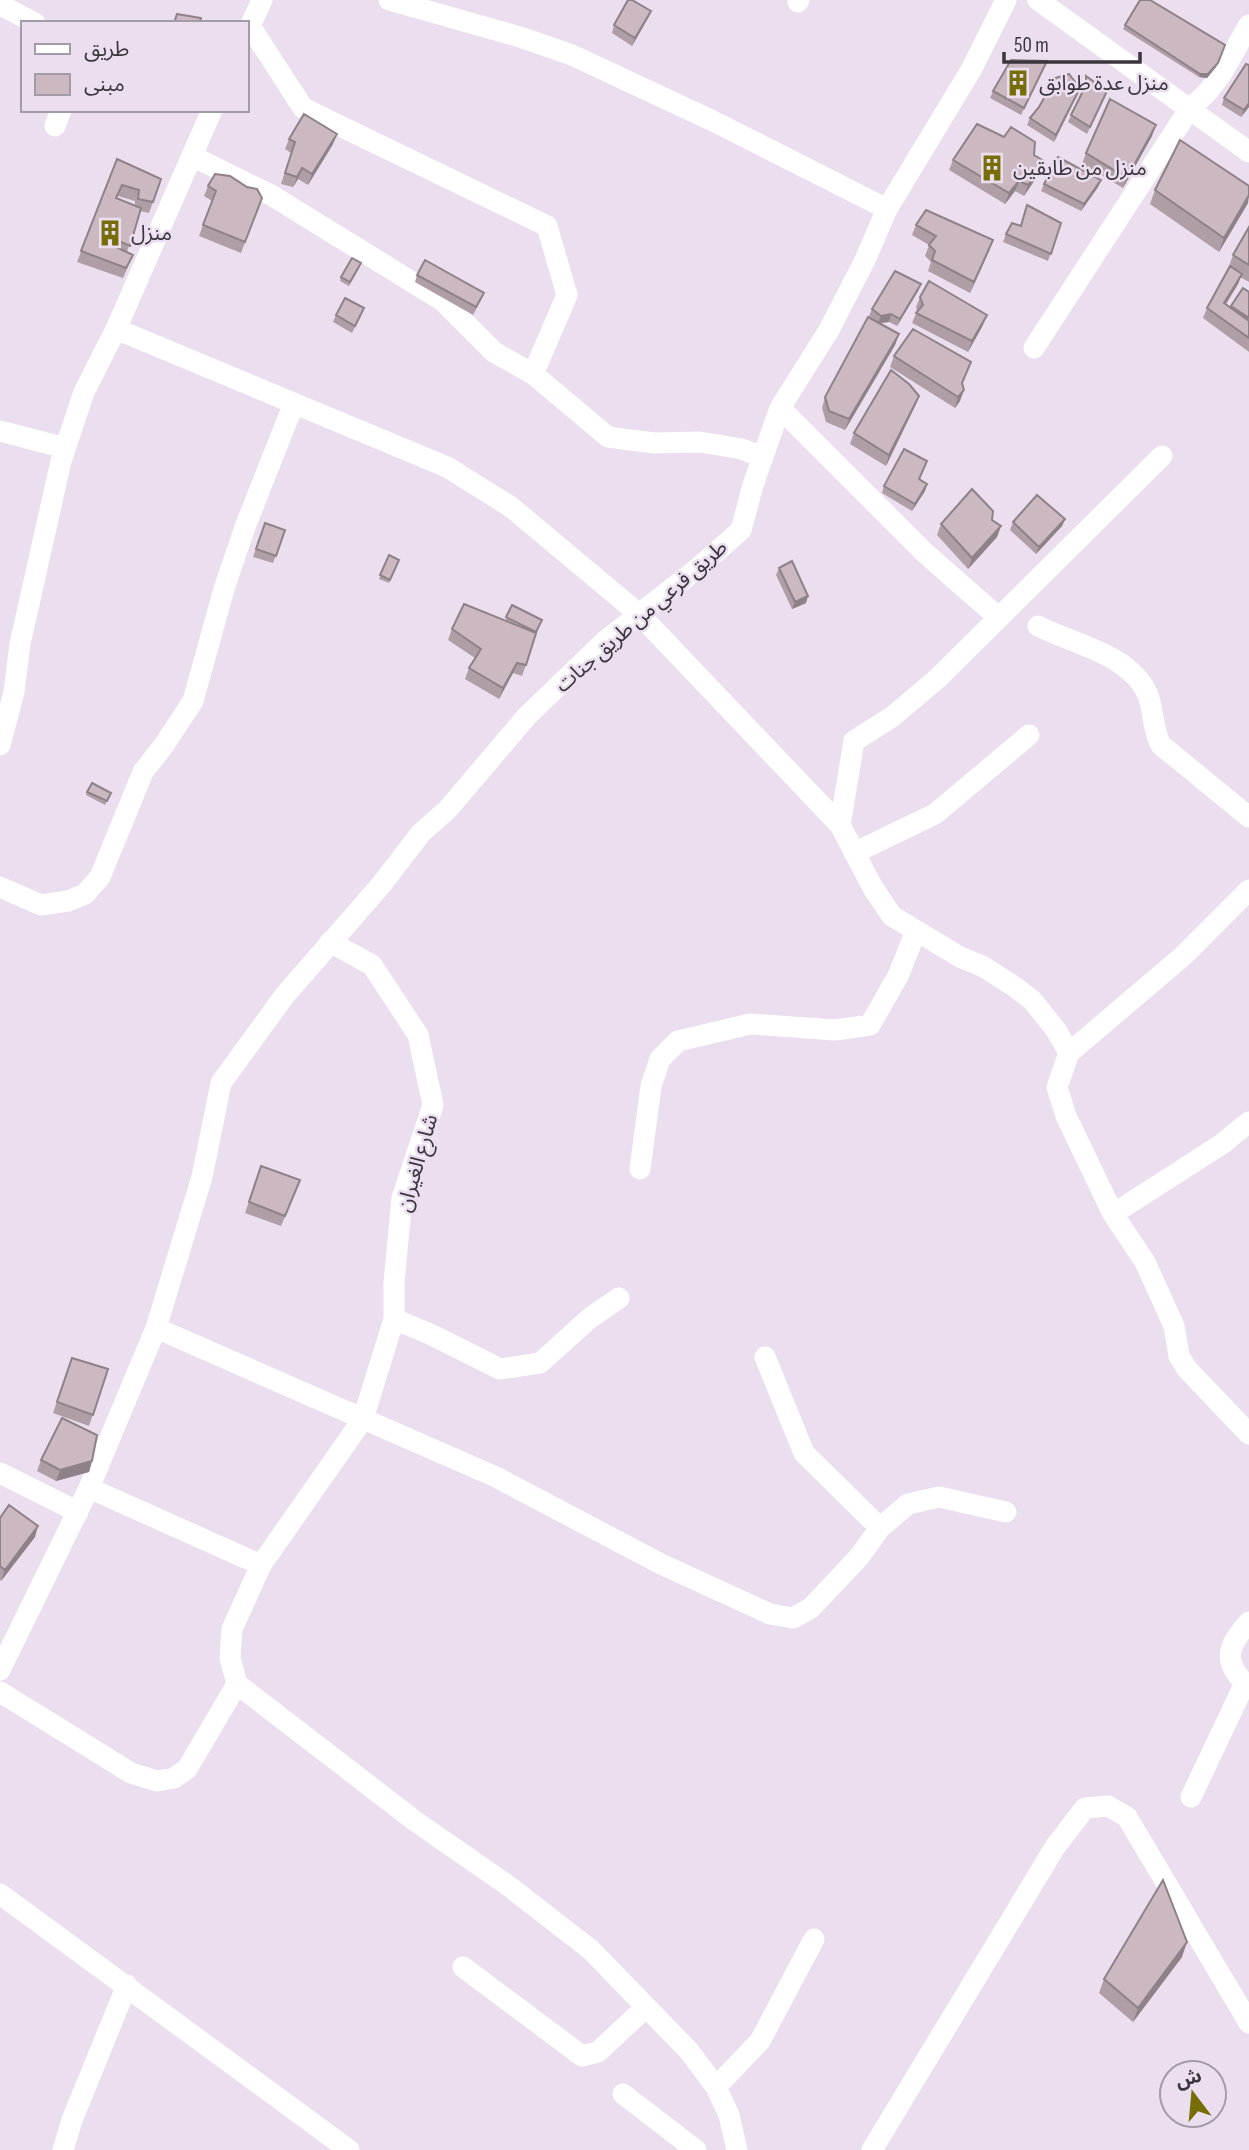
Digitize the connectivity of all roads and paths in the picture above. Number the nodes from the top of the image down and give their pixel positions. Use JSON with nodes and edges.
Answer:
{"nodes":[{"id":1,"x":262,"y":0,"type":"edge"},
{"id":2,"x":389,"y":0,"type":"edge"},
{"id":3,"x":1006,"y":0,"type":"edge"},
{"id":4,"x":1038,"y":0,"type":"edge"},
{"id":5,"x":0,"y":5,"type":"edge"},
{"id":6,"x":31,"y":21,"type":"edge"},
{"id":7,"x":1249,"y":25,"type":"edge"},
{"id":8,"x":248,"y":30,"type":"edge"},
{"id":9,"x":1190,"y":108,"type":"junction"},
{"id":10,"x":211,"y":112,"type":"edge"},
{"id":11,"x":1249,"y":152,"type":"edge"},
{"id":12,"x":192,"y":156,"type":"junction"},
{"id":13,"x":887,"y":209,"type":"junction"},
{"id":14,"x":116,"y":329,"type":"junction"},
{"id":15,"x":1034,"y":348,"type":"dead end"},
{"id":16,"x":533,"y":374,"type":"junction"},
{"id":17,"x":294,"y":403,"type":"junction"},
{"id":18,"x":780,"y":408,"type":"junction"},
{"id":19,"x":0,"y":431,"type":"edge"},
{"id":20,"x":65,"y":448,"type":"junction"},
{"id":21,"x":1162,"y":456,"type":"dead end"},
{"id":22,"x":762,"y":457,"type":"junction"},
{"id":23,"x":639,"y":614,"type":"junction"},
{"id":24,"x":999,"y":618,"type":"junction"},
{"id":25,"x":1038,"y":626,"type":"dead end"},
{"id":26,"x":2,"y":735,"type":"edge"},
{"id":27,"x":1029,"y":735,"type":"dead end"},
{"id":28,"x":1249,"y":817,"type":"edge"},
{"id":29,"x":840,"y":825,"type":"junction"},
{"id":30,"x":854,"y":853,"type":"junction"},
{"id":31,"x":0,"y":887,"type":"edge"},
{"id":32,"x":1249,"y":890,"type":"edge"},
{"id":33,"x":916,"y":931,"type":"junction"},
{"id":34,"x":330,"y":942,"type":"junction"},
{"id":35,"x":1069,"y":1053,"type":"junction"},
{"id":36,"x":1249,"y":1122,"type":"edge"},
{"id":37,"x":640,"y":1169,"type":"dead end"},
{"id":38,"x":1113,"y":1214,"type":"junction"},
{"id":39,"x":619,"y":1298,"type":"dead end"},
{"id":40,"x":394,"y":1319,"type":"junction"},
{"id":41,"x":156,"y":1328,"type":"junction"},
{"id":42,"x":765,"y":1357,"type":"dead end"},
{"id":43,"x":363,"y":1419,"type":"junction"},
{"id":44,"x":1248,"y":1433,"type":"edge"},
{"id":45,"x":0,"y":1473,"type":"edge"},
{"id":46,"x":89,"y":1488,"type":"junction"},
{"id":47,"x":78,"y":1512,"type":"junction"},
{"id":48,"x":1006,"y":1512,"type":"dead end"},
{"id":49,"x":880,"y":1528,"type":"junction"},
{"id":50,"x":261,"y":1564,"type":"junction"},
{"id":51,"x":1249,"y":1622,"type":"edge"},
{"id":52,"x":0,"y":1670,"type":"edge"},
{"id":53,"x":237,"y":1684,"type":"junction"},
{"id":54,"x":1247,"y":1685,"type":"edge"},
{"id":55,"x":0,"y":1692,"type":"edge"},
{"id":56,"x":1191,"y":1797,"type":"dead end"},
{"id":57,"x":0,"y":1894,"type":"edge"},
{"id":58,"x":814,"y":1939,"type":"dead end"},
{"id":59,"x":463,"y":1967,"type":"dead end"},
{"id":60,"x":127,"y":1985,"type":"junction"},
{"id":61,"x":646,"y":2008,"type":"junction"},
{"id":62,"x":1249,"y":2023,"type":"edge"},
{"id":63,"x":716,"y":2087,"type":"junction"},
{"id":64,"x":623,"y":2094,"type":"dead end"},
{"id":65,"x":63,"y":2150,"type":"edge"},
{"id":66,"x":349,"y":2150,"type":"edge"},
{"id":67,"x":695,"y":2150,"type":"edge"},
{"id":68,"x":737,"y":2150,"type":"edge"},
{"id":69,"x":872,"y":2150,"type":"edge"}],
"edges":[{"from":1,"to":8,"type":"street"},
{"from":2,"to":13,"type":"street"},
{"from":3,"to":13,"type":"street","name":"طريق فرعي من طريق جنات"},
{"from":4,"to":9,"type":"street"},
{"from":5,"to":6,"type":"street"},
{"from":7,"to":9,"type":"street"},
{"from":8,"to":16,"type":"street"},
{"from":9,"to":11,"type":"street"},
{"from":9,"to":15,"type":"street"},
{"from":10,"to":12,"type":"street"},
{"from":12,"to":14,"type":"street"},
{"from":12,"to":16,"type":"street"},
{"from":13,"to":18,"type":"street","name":"طريق فرعي من طريق جنات"},
{"from":14,"to":17,"type":"street"},
{"from":14,"to":20,"type":"street"},
{"from":16,"to":22,"type":"street"},
{"from":17,"to":23,"type":"street"},
{"from":17,"to":31,"type":"street"},
{"from":18,"to":22,"type":"street","name":"طريق فرعي من طريق جنات"},
{"from":18,"to":24,"type":"street"},
{"from":19,"to":20,"type":"street"},
{"from":20,"to":26,"type":"street"},
{"from":21,"to":24,"type":"street"},
{"from":22,"to":23,"type":"street","name":"طريق فرعي من طريق جنات"},
{"from":23,"to":29,"type":"street"},
{"from":23,"to":34,"type":"street","name":"طريق فرعي من طريق جنات"},
{"from":24,"to":29,"type":"street"},
{"from":25,"to":28,"type":"street"},
{"from":27,"to":30,"type":"street"},
{"from":29,"to":30,"type":"street"},
{"from":30,"to":33,"type":"street"},
{"from":32,"to":35,"type":"street"},
{"from":33,"to":35,"type":"street"},
{"from":33,"to":37,"type":"street"},
{"from":34,"to":40,"type":"street","name":"شارع الغيران"},
{"from":34,"to":41,"type":"street","name":"طريق فرعي من طريق جنات"},
{"from":35,"to":38,"type":"street"},
{"from":36,"to":38,"type":"street"},
{"from":38,"to":44,"type":"street"},
{"from":39,"to":40,"type":"street"},
{"from":40,"to":43,"type":"street","name":"شارع الغيران"},
{"from":41,"to":43,"type":"street"},
{"from":41,"to":46,"type":"street","name":"طريق فرعي من طريق جنات"},
{"from":42,"to":49,"type":"street"},
{"from":43,"to":49,"type":"street"},
{"from":43,"to":50,"type":"street","name":"شارع الغيران"},
{"from":45,"to":47,"type":"street"},
{"from":46,"to":47,"type":"street","name":"طريق فرعي من طريق جنات"},
{"from":46,"to":50,"type":"street"},
{"from":47,"to":52,"type":"street","name":"طريق فرعي من طريق جنات"},
{"from":48,"to":49,"type":"street"},
{"from":50,"to":53,"type":"street","name":"شارع الغيران"},
{"from":51,"to":54,"type":"street"},
{"from":53,"to":55,"type":"street"},
{"from":53,"to":61,"type":"street"},
{"from":54,"to":56,"type":"street"},
{"from":57,"to":60,"type":"street"},
{"from":58,"to":63,"type":"street"},
{"from":59,"to":61,"type":"street"},
{"from":60,"to":65,"type":"street"},
{"from":60,"to":66,"type":"street"},
{"from":61,"to":63,"type":"street"},
{"from":62,"to":69,"type":"street"},
{"from":63,"to":68,"type":"street"},
{"from":64,"to":67,"type":"street"}]}
